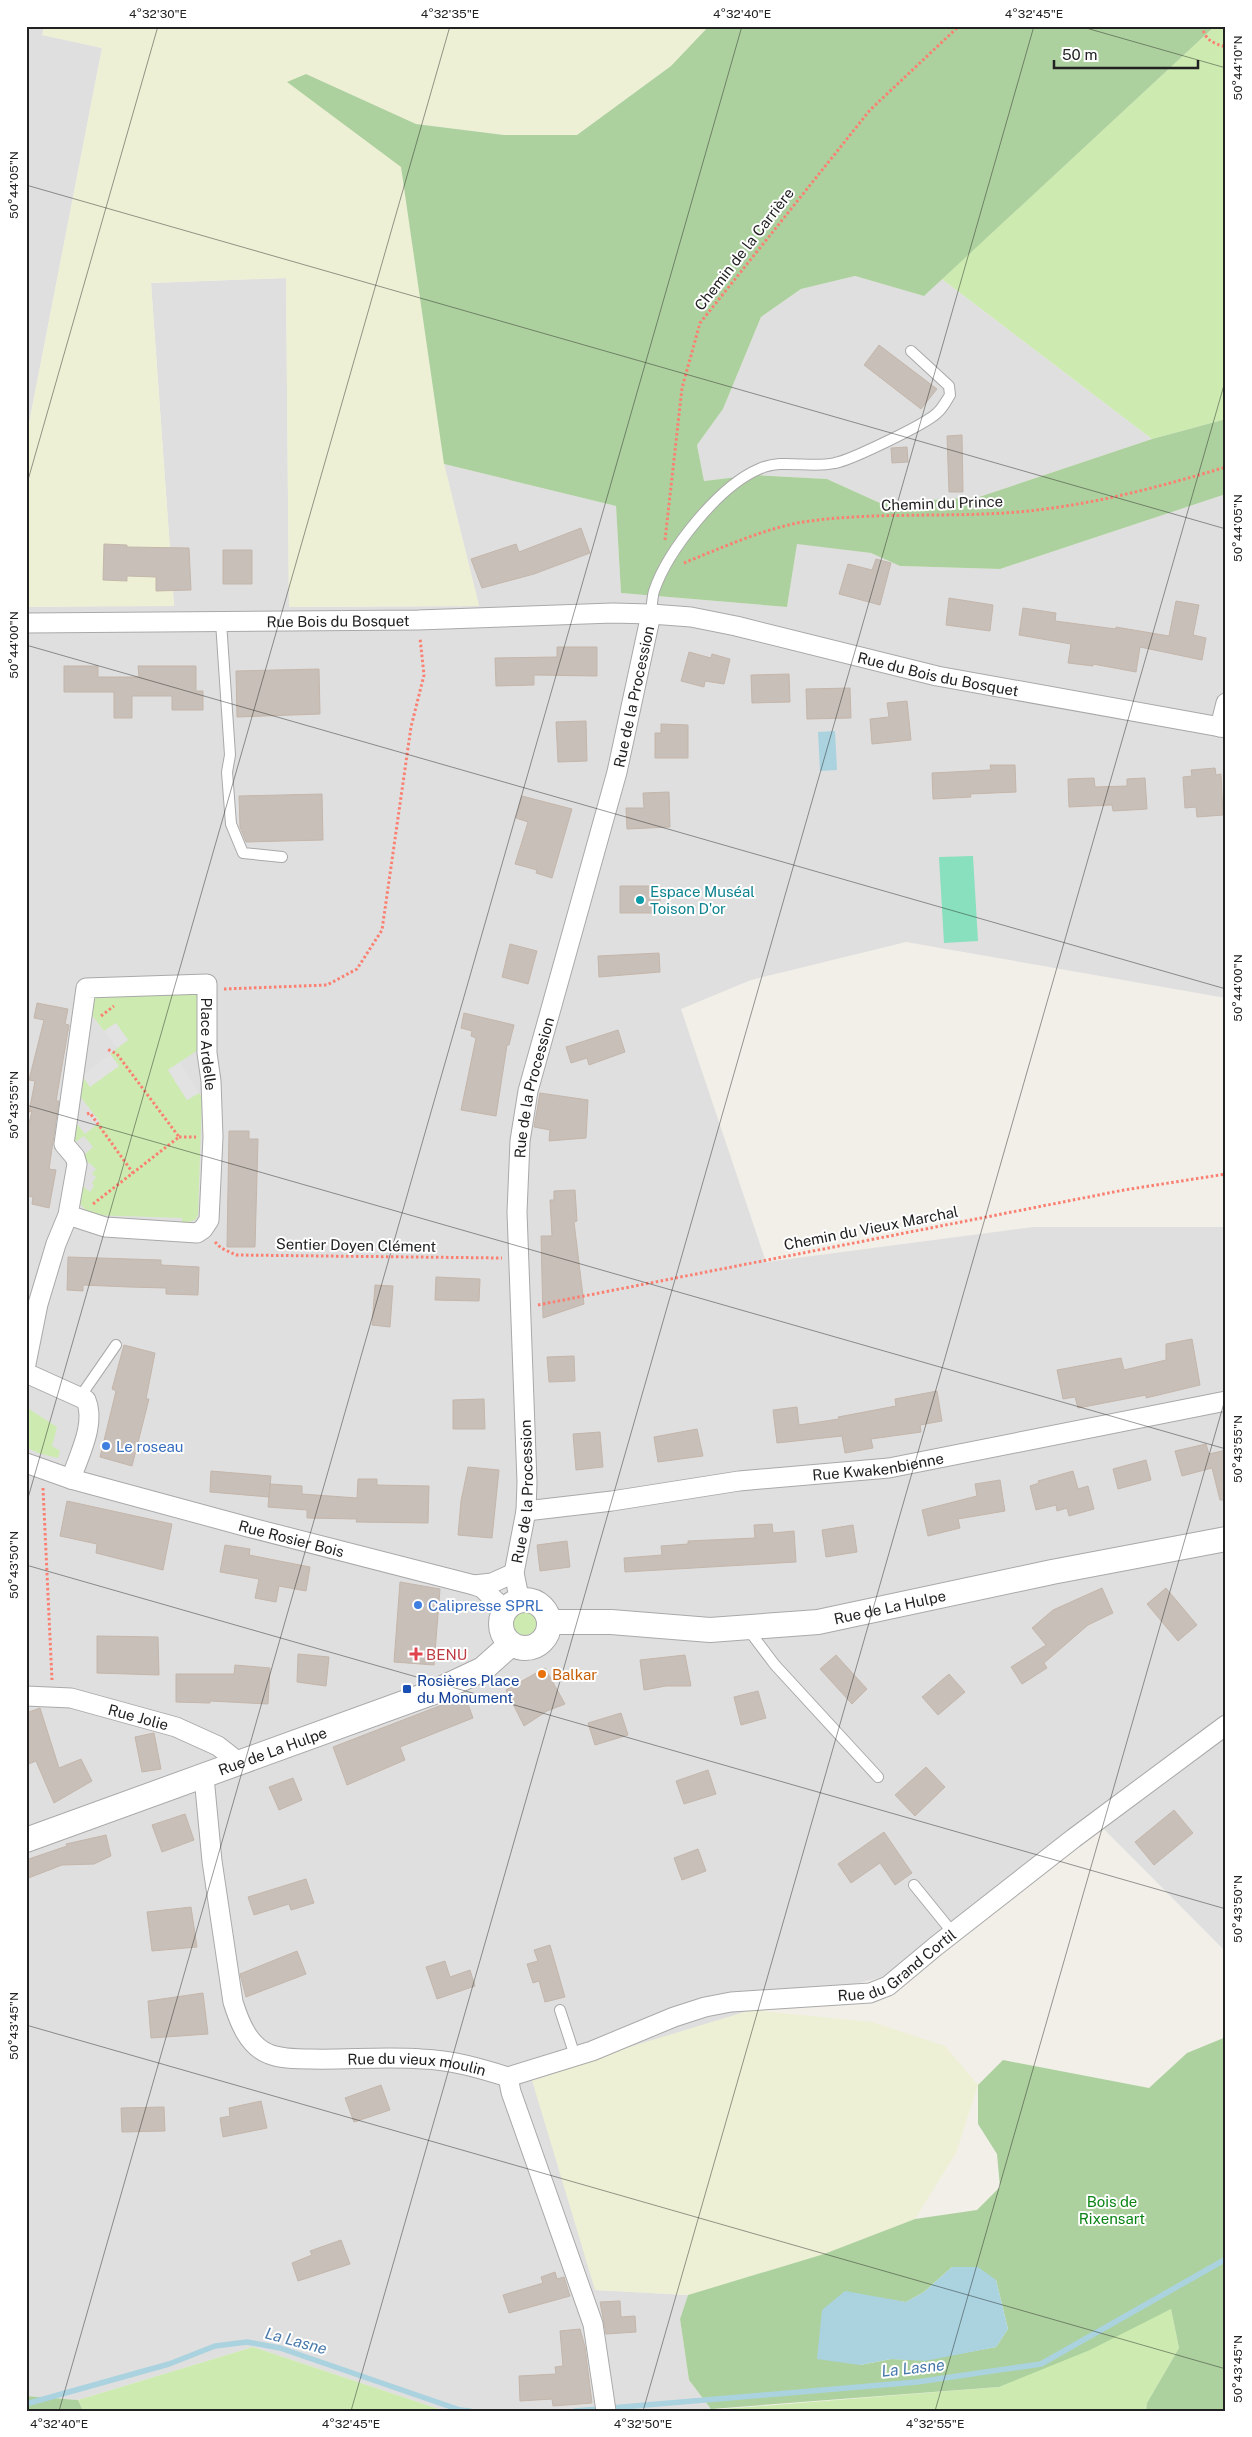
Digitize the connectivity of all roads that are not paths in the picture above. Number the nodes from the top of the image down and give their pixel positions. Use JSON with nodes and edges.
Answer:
{"nodes":[{"id":1,"x":911,"y":352,"type":"dead end"},
{"id":2,"x":651,"y":614,"type":"junction"},
{"id":3,"x":221,"y":622,"type":"junction"},
{"id":4,"x":26,"y":623,"type":"edge"},
{"id":5,"x":1226,"y":703,"type":"edge"},
{"id":6,"x":1223,"y":728,"type":"edge"},
{"id":7,"x":282,"y":857,"type":"dead end"},
{"id":8,"x":73,"y":1217,"type":"junction"},
{"id":9,"x":116,"y":1345,"type":"dead end"},
{"id":10,"x":26,"y":1364,"type":"edge"},
{"id":11,"x":26,"y":1373,"type":"edge"},
{"id":12,"x":80,"y":1397,"type":"junction"},
{"id":13,"x":1226,"y":1401,"type":"edge"},
{"id":14,"x":34,"y":1466,"type":"edge"},
{"id":15,"x":72,"y":1478,"type":"junction"},
{"id":16,"x":526,"y":1511,"type":"junction"},
{"id":17,"x":1226,"y":1539,"type":"edge"},
{"id":18,"x":514,"y":1573,"type":"junction"},
{"id":19,"x":474,"y":1585,"type":"junction"},
{"id":20,"x":512,"y":1605,"type":"junction"},
{"id":21,"x":550,"y":1622,"type":"junction"},
{"id":22,"x":747,"y":1628,"type":"junction"},
{"id":23,"x":511,"y":1644,"type":"junction"},
{"id":24,"x":26,"y":1696,"type":"edge"},
{"id":25,"x":1226,"y":1724,"type":"edge"},
{"id":26,"x":241,"y":1764,"type":"junction"},
{"id":27,"x":204,"y":1777,"type":"junction"},
{"id":28,"x":878,"y":1777,"type":"dead end"},
{"id":29,"x":26,"y":1840,"type":"edge"},
{"id":30,"x":914,"y":1885,"type":"dead end"},
{"id":31,"x":953,"y":1933,"type":"junction"},
{"id":32,"x":560,"y":2010,"type":"dead end"},
{"id":33,"x":576,"y":2056,"type":"junction"},
{"id":34,"x":508,"y":2077,"type":"junction"},
{"id":35,"x":606,"y":2411,"type":"edge"}],
"edges":[{"from":1,"to":2,"type":"lane"},
{"from":2,"to":3,"type":"street","name":"Rue Bois du Bosquet"},
{"from":2,"to":6,"type":"street","name":"Rue du Bois du Bosquet"},
{"from":2,"to":16,"type":"street","name":"Rue de la Procession"},
{"from":3,"to":4,"type":"street","name":"Rue Bois du Bosquet"},
{"from":3,"to":7,"type":"lane"},
{"from":5,"to":6,"type":"street"},
{"from":8,"to":8,"type":"street","name":"Place Ardelle"},
{"from":8,"to":10,"type":"street"},
{"from":9,"to":12,"type":"lane"},
{"from":11,"to":12,"type":"street"},
{"from":12,"to":15,"type":"street"},
{"from":13,"to":16,"type":"street","name":"Rue Kwakenbienne"},
{"from":14,"to":15,"type":"street","name":"Rue Rosier Bois"},
{"from":15,"to":19,"type":"street","name":"Rue Rosier Bois"},
{"from":16,"to":18,"type":"street","name":"Rue de la Procession"},
{"from":17,"to":22,"type":"street","name":"Rue de La Hulpe"},
{"from":18,"to":19,"type":"street","name":"Rue de la Procession"},
{"from":18,"to":20,"type":"street","name":"Rue de la Procession"},
{"from":19,"to":20,"type":"street","name":"Rue Rosier Bois"},
{"from":20,"to":21,"type":"street"},
{"from":20,"to":23,"type":"street"},
{"from":21,"to":22,"type":"street","name":"Rue de La Hulpe"},
{"from":21,"to":23,"type":"street"},
{"from":22,"to":28,"type":"lane"},
{"from":23,"to":26,"type":"street","name":"Rue de La Hulpe"},
{"from":24,"to":26,"type":"street","name":"Rue Jolie"},
{"from":25,"to":31,"type":"street","name":"Rue du Grand Cortil"},
{"from":26,"to":27,"type":"street","name":"Rue de La Hulpe"},
{"from":27,"to":29,"type":"street","name":"Rue de La Hulpe"},
{"from":27,"to":34,"type":"street","name":"Rue du vieux moulin"},
{"from":30,"to":31,"type":"lane"},
{"from":31,"to":33,"type":"street","name":"Rue du Grand Cortil"},
{"from":32,"to":33,"type":"lane"},
{"from":33,"to":34,"type":"street","name":"Rue du Grand Cortil"},
{"from":34,"to":35,"type":"street","name":"Rue du vieux moulin"}]}
